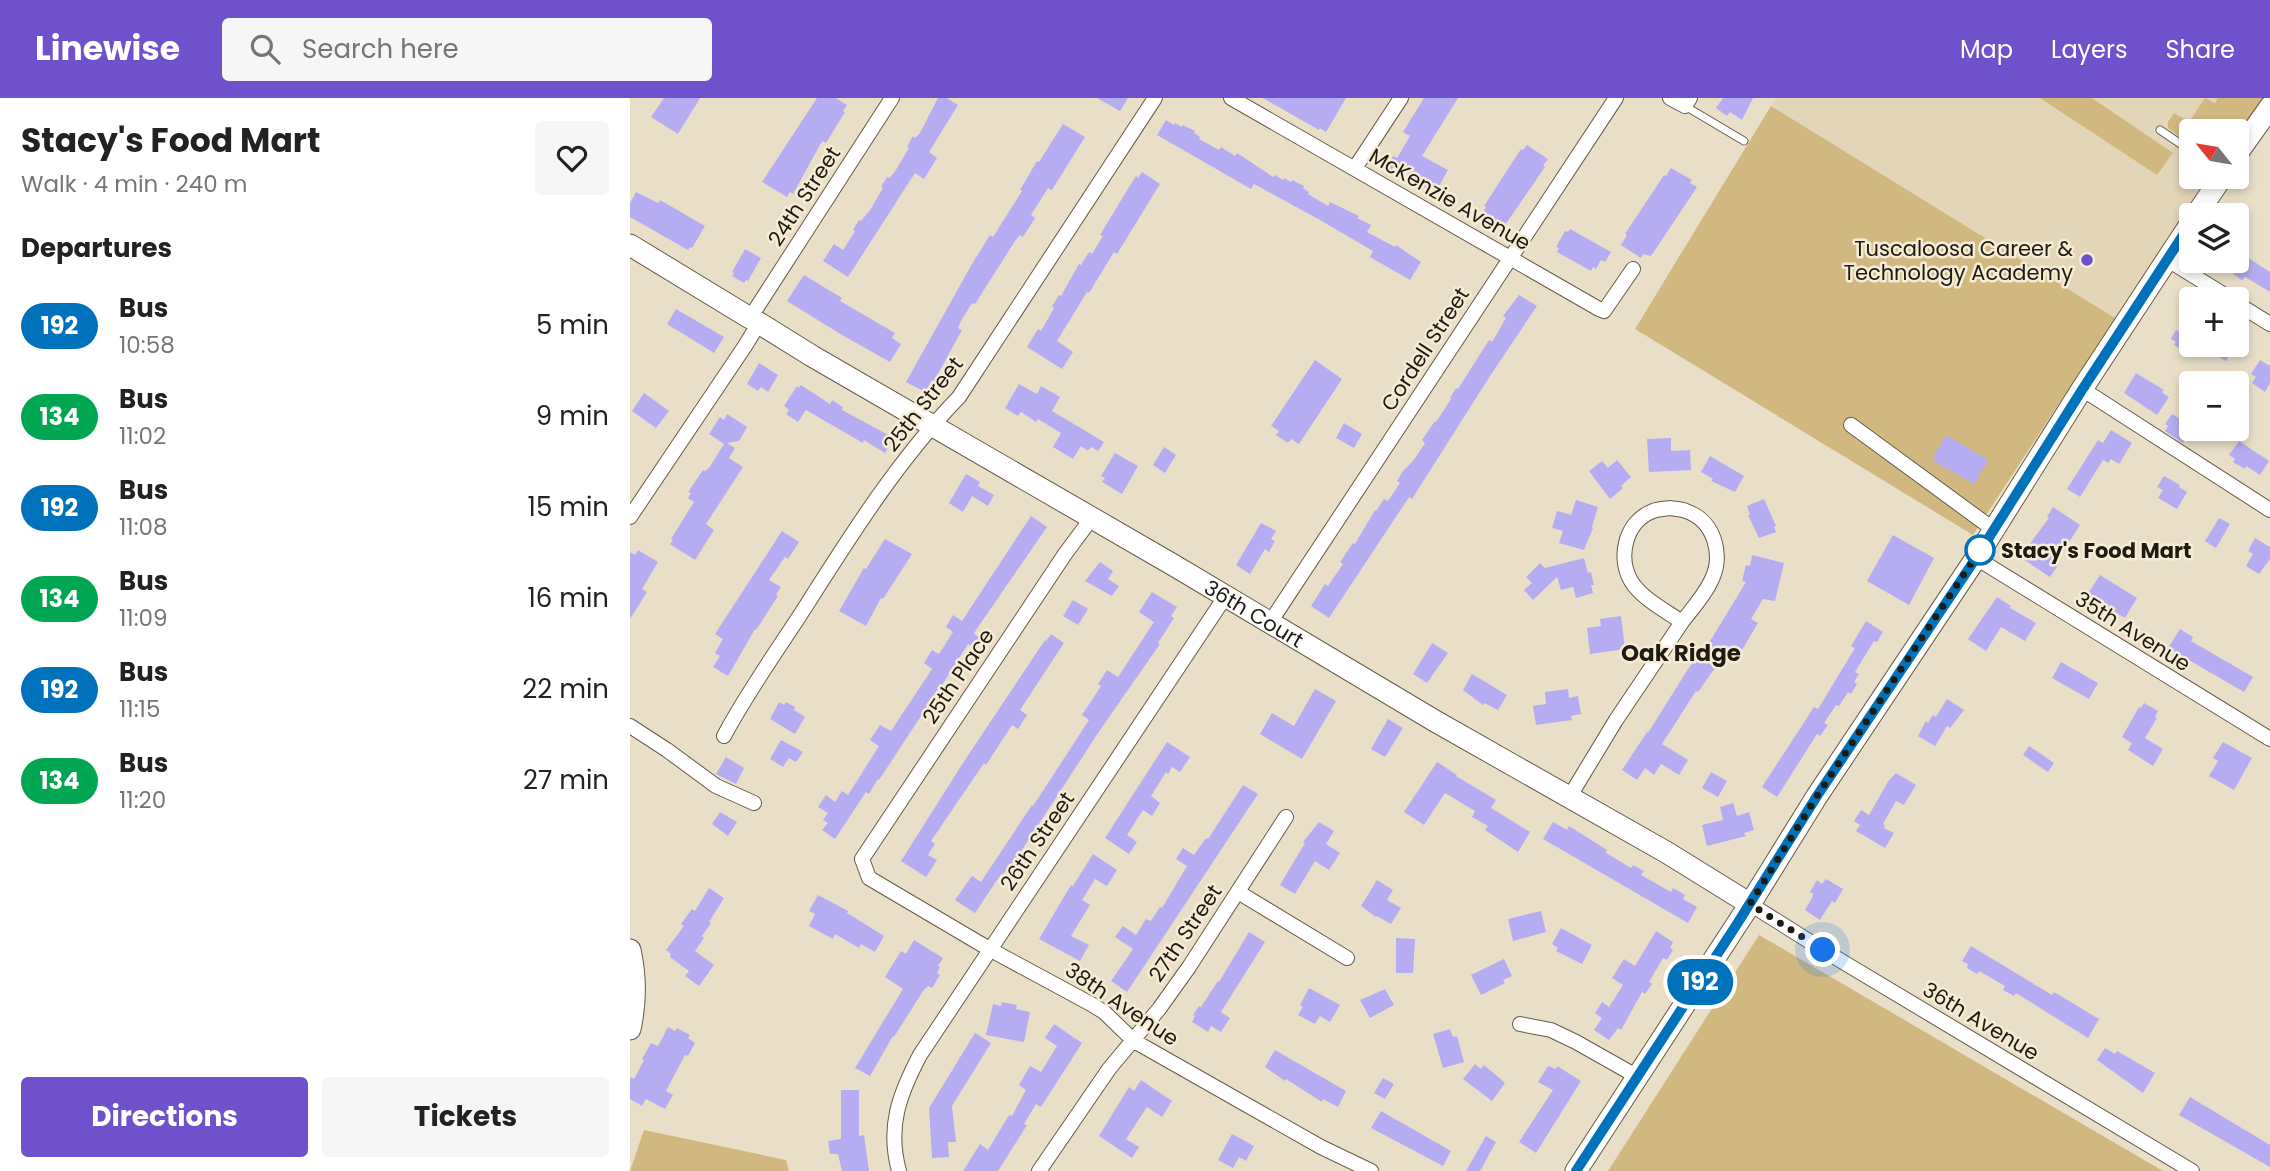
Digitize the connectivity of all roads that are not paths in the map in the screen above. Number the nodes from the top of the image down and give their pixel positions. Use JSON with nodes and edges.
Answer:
{"nodes":[{"id":1,"x":892,"y":98,"type":"edge"},
{"id":2,"x":1155,"y":98,"type":"edge"},
{"id":3,"x":1231,"y":98,"type":"edge"},
{"id":4,"x":1401,"y":98,"type":"edge"},
{"id":5,"x":1616,"y":98,"type":"edge"},
{"id":6,"x":1670,"y":98,"type":"edge"},
{"id":7,"x":1687,"y":102,"type":"edge"},
{"id":8,"x":2267,"y":117,"type":"edge"},
{"id":9,"x":2160,"y":130,"type":"dead end"},
{"id":10,"x":2249,"y":139,"type":"edge"},
{"id":11,"x":1744,"y":141,"type":"dead end"},
{"id":12,"x":2179,"y":143,"type":"edge"},
{"id":13,"x":1355,"y":168,"type":"junction"},
{"id":14,"x":2179,"y":242,"type":"edge"},
{"id":15,"x":630,"y":245,"type":"edge"},
{"id":16,"x":1509,"y":259,"type":"junction"},
{"id":17,"x":2168,"y":260,"type":"junction"},
{"id":18,"x":1633,"y":269,"type":"dead end"},
{"id":19,"x":2212,"y":287,"type":"edge"},
{"id":20,"x":2249,"y":311,"type":"edge"},
{"id":21,"x":755,"y":320,"type":"junction"},
{"id":22,"x":2270,"y":324,"type":"edge"},
{"id":23,"x":2082,"y":390,"type":"junction"},
{"id":24,"x":933,"y":425,"type":"junction"},
{"id":25,"x":1851,"y":425,"type":"dead end"},
{"id":26,"x":2270,"y":510,"type":"edge"},
{"id":27,"x":630,"y":517,"type":"edge"},
{"id":28,"x":1091,"y":519,"type":"junction"},
{"id":29,"x":1993,"y":529,"type":"junction"},
{"id":30,"x":1976,"y":558,"type":"junction"},
{"id":31,"x":1225,"y":597,"type":"junction"},
{"id":32,"x":1682,"y":622,"type":"junction"},
{"id":33,"x":1269,"y":624,"type":"junction"},
{"id":34,"x":630,"y":726,"type":"edge"},
{"id":35,"x":724,"y":736,"type":"dead end"},
{"id":36,"x":2270,"y":738,"type":"edge"},
{"id":37,"x":1570,"y":796,"type":"junction"},
{"id":38,"x":754,"y":803,"type":"dead end"},
{"id":39,"x":1286,"y":817,"type":"dead end"},
{"id":40,"x":862,"y":859,"type":"joint"},
{"id":41,"x":1238,"y":892,"type":"junction"},
{"id":42,"x":1750,"y":904,"type":"junction"},
{"id":43,"x":630,"y":950,"type":"edge"},
{"id":44,"x":991,"y":950,"type":"junction"},
{"id":45,"x":1347,"y":958,"type":"dead end"},
{"id":46,"x":1520,"y":1024,"type":"dead end"},
{"id":47,"x":630,"y":1029,"type":"edge"},
{"id":48,"x":1134,"y":1041,"type":"junction"},
{"id":49,"x":1638,"y":1077,"type":"junction"},
{"id":50,"x":900,"y":1171,"type":"edge"},
{"id":51,"x":1039,"y":1171,"type":"edge"},
{"id":52,"x":1371,"y":1171,"type":"edge"},
{"id":53,"x":1576,"y":1171,"type":"edge"},
{"id":54,"x":2192,"y":1171,"type":"edge"}],
"edges":[{"from":1,"to":21,"type":"street","name":"24th Street"},
{"from":2,"to":24,"type":"street","name":"25th Street"},
{"from":3,"to":13,"type":"street","name":"McKenzie Avenue"},
{"from":4,"to":13,"type":"street"},
{"from":5,"to":16,"type":"street","name":"Cordell Street"},
{"from":6,"to":7,"type":"street"},
{"from":7,"to":11,"type":"lane"},
{"from":8,"to":10,"type":"street"},
{"from":9,"to":12,"type":"lane"},
{"from":13,"to":16,"type":"street","name":"McKenzie Avenue"},
{"from":14,"to":17,"type":"street"},
{"from":15,"to":21,"type":"street","name":"36th Court"},
{"from":16,"to":18,"type":"street","name":"McKenzie Avenue"},
{"from":16,"to":33,"type":"street","name":"Cordell Street"},
{"from":17,"to":19,"type":"street"},
{"from":17,"to":23,"type":"street"},
{"from":20,"to":22,"type":"street"},
{"from":21,"to":24,"type":"street","name":"36th Court"},
{"from":21,"to":27,"type":"street","name":"24th Street"},
{"from":23,"to":26,"type":"street"},
{"from":23,"to":29,"type":"street"},
{"from":24,"to":28,"type":"street","name":"36th Court"},
{"from":24,"to":35,"type":"street","name":"25th Street"},
{"from":25,"to":29,"type":"street"},
{"from":28,"to":31,"type":"street","name":"36th Court"},
{"from":28,"to":40,"type":"street","name":"25th Place"},
{"from":29,"to":30,"type":"street"},
{"from":30,"to":36,"type":"street","name":"35th Avenue"},
{"from":30,"to":42,"type":"street"},
{"from":31,"to":33,"type":"street","name":"36th Court"},
{"from":31,"to":44,"type":"street","name":"26th Street"},
{"from":32,"to":32,"type":"street"},
{"from":32,"to":37,"type":"street"},
{"from":33,"to":37,"type":"street","name":"36th Court"},
{"from":34,"to":38,"type":"street"},
{"from":37,"to":42,"type":"street","name":"36th Court"},
{"from":39,"to":41,"type":"street","name":"27th Street"},
{"from":40,"to":44,"type":"street","name":"38th Avenue"},
{"from":41,"to":45,"type":"street"},
{"from":41,"to":48,"type":"street","name":"27th Street"},
{"from":42,"to":49,"type":"street"},
{"from":42,"to":54,"type":"street","name":"36th Avenue"},
{"from":43,"to":47,"type":"street"},
{"from":44,"to":48,"type":"street","name":"38th Avenue"},
{"from":44,"to":50,"type":"street","name":"26th Street"},
{"from":46,"to":49,"type":"street"},
{"from":48,"to":51,"type":"street","name":"27th Street"},
{"from":48,"to":52,"type":"street","name":"38th Avenue"},
{"from":49,"to":53,"type":"street"}]}
